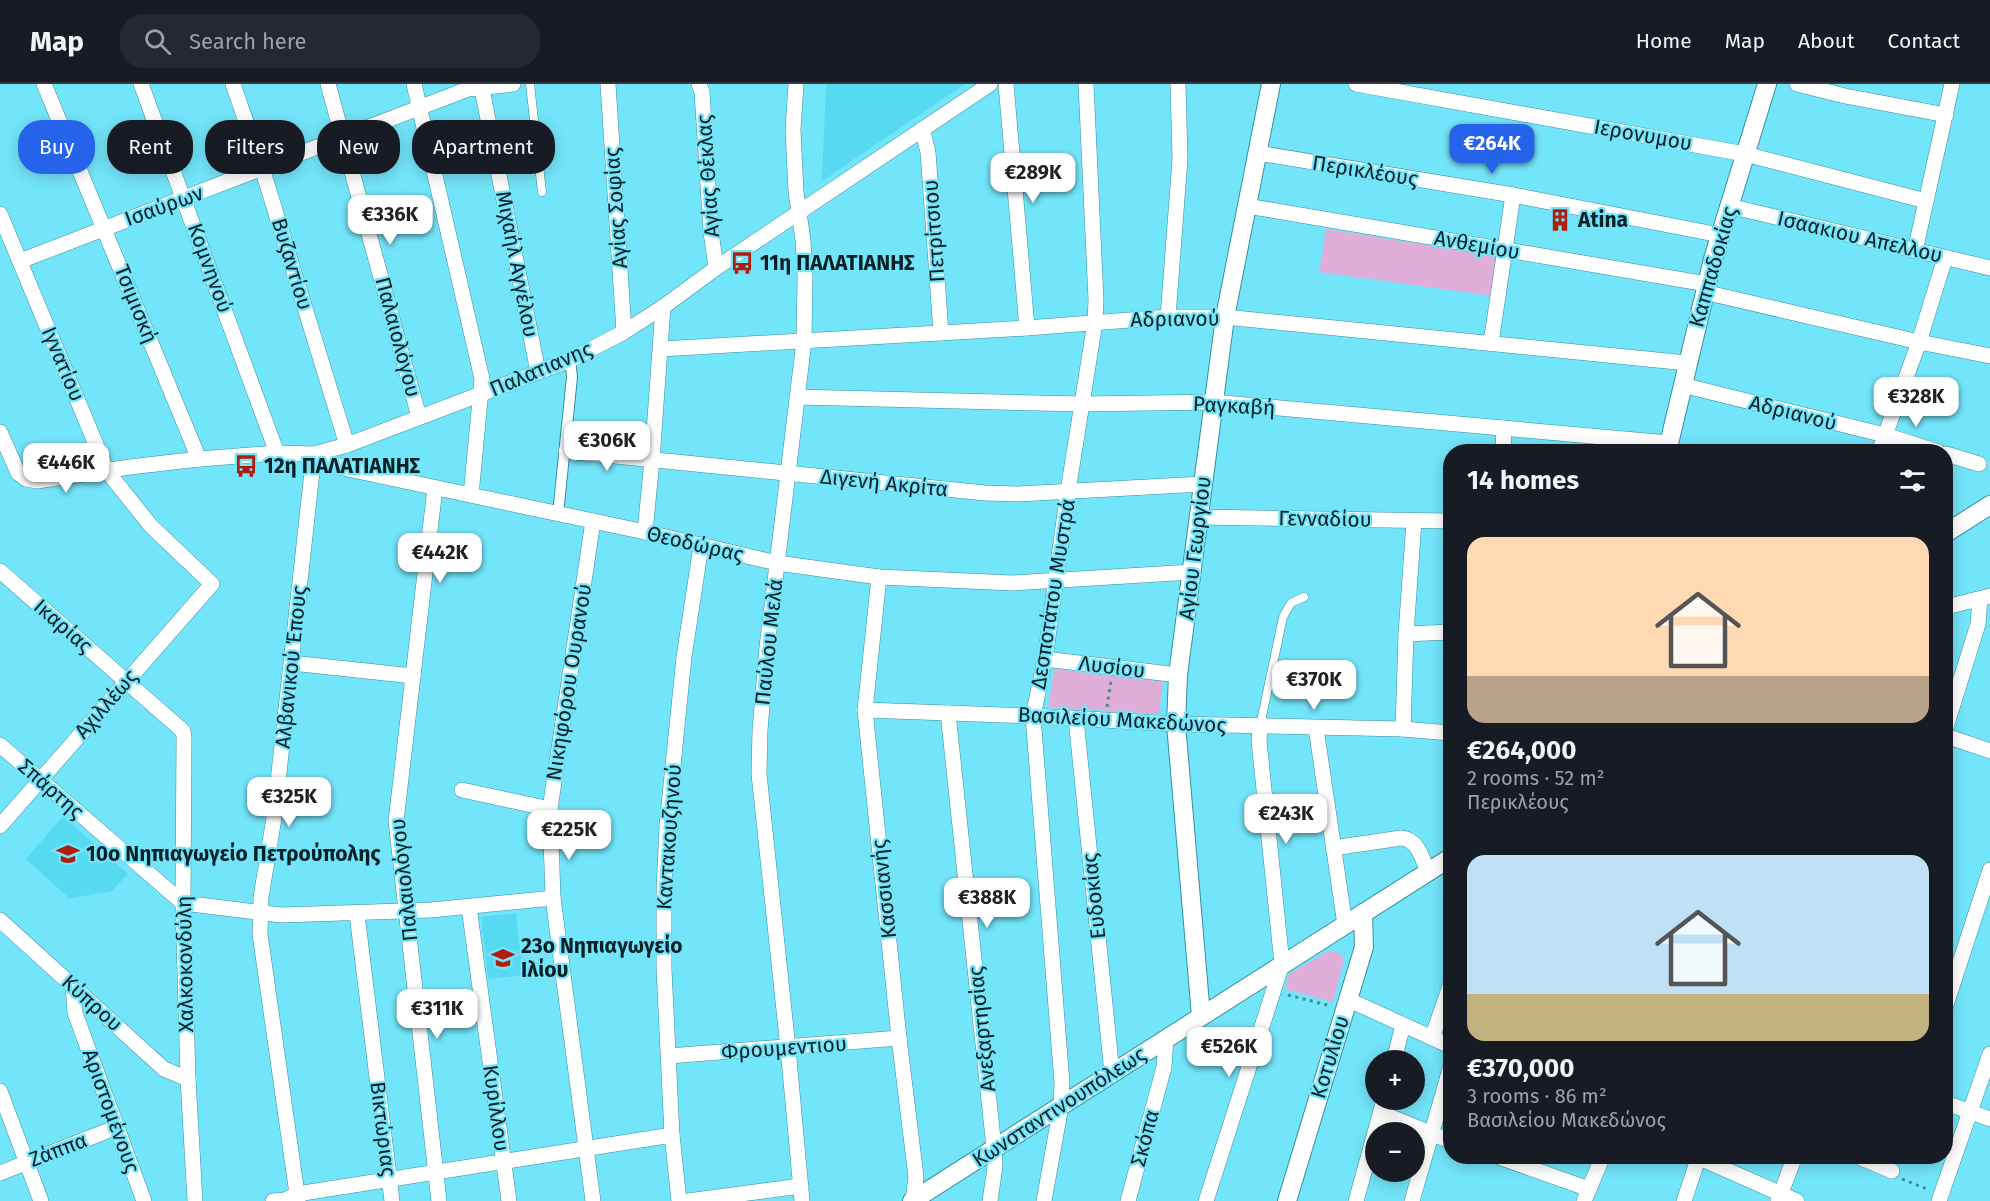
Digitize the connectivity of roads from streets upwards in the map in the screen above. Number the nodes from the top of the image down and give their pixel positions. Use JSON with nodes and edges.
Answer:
{"nodes":[{"id":1,"x":44,"y":84,"type":"edge"},
{"id":2,"x":141,"y":84,"type":"edge"},
{"id":3,"x":233,"y":84,"type":"edge"},
{"id":4,"x":328,"y":84,"type":"edge"},
{"id":5,"x":414,"y":84,"type":"edge"},
{"id":6,"x":513,"y":84,"type":"edge"},
{"id":7,"x":608,"y":84,"type":"edge"},
{"id":8,"x":699,"y":84,"type":"edge"},
{"id":9,"x":796,"y":84,"type":"edge"},
{"id":10,"x":990,"y":84,"type":"edge"},
{"id":11,"x":1006,"y":84,"type":"edge"},
{"id":12,"x":1086,"y":84,"type":"edge"},
{"id":13,"x":1178,"y":84,"type":"edge"},
{"id":14,"x":1271,"y":84,"type":"edge"},
{"id":15,"x":1356,"y":84,"type":"edge"},
{"id":16,"x":1767,"y":84,"type":"edge"},
{"id":17,"x":1797,"y":84,"type":"edge"},
{"id":18,"x":1952,"y":84,"type":"edge"},
{"id":19,"x":481,"y":85,"type":"edge"},
{"id":20,"x":420,"y":107,"type":"junction"},
{"id":21,"x":1946,"y":115,"type":"junction"},
{"id":22,"x":245,"y":120,"type":"edge"},
{"id":23,"x":339,"y":120,"type":"edge"},
{"id":24,"x":386,"y":120,"type":"edge"},
{"id":25,"x":922,"y":129,"type":"junction"},
{"id":26,"x":1258,"y":153,"type":"junction"},
{"id":27,"x":1745,"y":154,"type":"junction"},
{"id":28,"x":247,"y":174,"type":"edge"},
{"id":29,"x":264,"y":174,"type":"edge"},
{"id":30,"x":354,"y":174,"type":"edge"},
{"id":31,"x":1513,"y":195,"type":"junction"},
{"id":32,"x":184,"y":199,"type":"junction"},
{"id":33,"x":1926,"y":201,"type":"junction"},
{"id":34,"x":1247,"y":206,"type":"junction"},
{"id":35,"x":1729,"y":206,"type":"junction"},
{"id":36,"x":798,"y":212,"type":"junction"},
{"id":37,"x":0,"y":214,"type":"edge"},
{"id":38,"x":105,"y":228,"type":"junction"},
{"id":39,"x":1720,"y":235,"type":"junction"},
{"id":40,"x":1505,"y":251,"type":"junction"},
{"id":41,"x":1915,"y":251,"type":"junction"},
{"id":42,"x":1945,"y":258,"type":"junction"},
{"id":43,"x":20,"y":261,"type":"junction"},
{"id":44,"x":716,"y":268,"type":"junction"},
{"id":45,"x":1990,"y":268,"type":"edge"},
{"id":46,"x":1705,"y":288,"type":"junction"},
{"id":47,"x":663,"y":307,"type":"junction"},
{"id":48,"x":1168,"y":317,"type":"junction"},
{"id":49,"x":1225,"y":317,"type":"junction"},
{"id":50,"x":1095,"y":322,"type":"junction"},
{"id":51,"x":1027,"y":328,"type":"junction"},
{"id":52,"x":624,"y":332,"type":"junction"},
{"id":53,"x":941,"y":333,"type":"junction"},
{"id":54,"x":804,"y":341,"type":"junction"},
{"id":55,"x":1919,"y":342,"type":"junction"},
{"id":56,"x":1491,"y":343,"type":"junction"},
{"id":57,"x":661,"y":349,"type":"junction"},
{"id":58,"x":1990,"y":356,"type":"edge"},
{"id":59,"x":570,"y":360,"type":"junction"},
{"id":60,"x":1687,"y":363,"type":"junction"},
{"id":61,"x":538,"y":372,"type":"junction"},
{"id":62,"x":1682,"y":385,"type":"junction"},
{"id":63,"x":482,"y":395,"type":"junction"},
{"id":64,"x":797,"y":397,"type":"junction"},
{"id":65,"x":1213,"y":402,"type":"junction"},
{"id":66,"x":1082,"y":404,"type":"junction"},
{"id":67,"x":419,"y":417,"type":"junction"},
{"id":68,"x":1504,"y":428,"type":"junction"},
{"id":69,"x":0,"y":432,"type":"edge"},
{"id":70,"x":1885,"y":435,"type":"junction"},
{"id":71,"x":1503,"y":444,"type":"edge"},
{"id":72,"x":1642,"y":444,"type":"edge"},
{"id":73,"x":1669,"y":444,"type":"edge"},
{"id":74,"x":1882,"y":444,"type":"edge"},
{"id":75,"x":1913,"y":444,"type":"edge"},
{"id":76,"x":347,"y":445,"type":"junction"},
{"id":77,"x":566,"y":451,"type":"junction"},
{"id":78,"x":277,"y":453,"type":"junction"},
{"id":79,"x":314,"y":454,"type":"junction"},
{"id":80,"x":1953,"y":456,"type":"edge"},
{"id":81,"x":200,"y":459,"type":"junction"},
{"id":82,"x":652,"y":460,"type":"junction"},
{"id":83,"x":1979,"y":464,"type":"dead end"},
{"id":84,"x":107,"y":471,"type":"junction"},
{"id":85,"x":787,"y":473,"type":"junction"},
{"id":86,"x":1203,"y":484,"type":"junction"},
{"id":87,"x":435,"y":488,"type":"junction"},
{"id":88,"x":1068,"y":491,"type":"junction"},
{"id":89,"x":471,"y":495,"type":"junction"},
{"id":90,"x":1990,"y":505,"type":"edge"},
{"id":91,"x":558,"y":514,"type":"junction"},
{"id":92,"x":1199,"y":517,"type":"junction"},
{"id":93,"x":593,"y":521,"type":"junction"},
{"id":94,"x":1414,"y":521,"type":"junction"},
{"id":95,"x":1443,"y":521,"type":"edge"},
{"id":96,"x":1953,"y":529,"type":"edge"},
{"id":97,"x":645,"y":532,"type":"junction"},
{"id":98,"x":701,"y":546,"type":"junction"},
{"id":99,"x":777,"y":563,"type":"junction"},
{"id":100,"x":0,"y":571,"type":"edge"},
{"id":101,"x":1192,"y":572,"type":"junction"},
{"id":102,"x":879,"y":577,"type":"junction"},
{"id":103,"x":1057,"y":580,"type":"junction"},
{"id":104,"x":212,"y":584,"type":"joint"},
{"id":105,"x":1985,"y":597,"type":"edge"},
{"id":106,"x":1953,"y":605,"type":"edge"},
{"id":107,"x":1443,"y":632,"type":"edge"},
{"id":108,"x":1406,"y":634,"type":"junction"},
{"id":109,"x":1045,"y":659,"type":"junction"},
{"id":110,"x":292,"y":663,"type":"junction"},
{"id":111,"x":1178,"y":675,"type":"junction"},
{"id":112,"x":413,"y":676,"type":"junction"},
{"id":113,"x":126,"y":680,"type":"junction"},
{"id":114,"x":1953,"y":704,"type":"edge"},
{"id":115,"x":865,"y":710,"type":"junction"},
{"id":116,"x":948,"y":713,"type":"junction"},
{"id":117,"x":1033,"y":716,"type":"junction"},
{"id":118,"x":1076,"y":718,"type":"junction"},
{"id":119,"x":1176,"y":724,"type":"junction"},
{"id":120,"x":1260,"y":726,"type":"junction"},
{"id":121,"x":1316,"y":728,"type":"junction"},
{"id":122,"x":1403,"y":729,"type":"junction"},
{"id":123,"x":1443,"y":732,"type":"edge"},
{"id":124,"x":1953,"y":738,"type":"edge"},
{"id":125,"x":0,"y":745,"type":"edge"},
{"id":126,"x":1990,"y":751,"type":"edge"},
{"id":127,"x":40,"y":780,"type":"junction"},
{"id":128,"x":462,"y":790,"type":"dead end"},
{"id":129,"x":550,"y":809,"type":"junction"},
{"id":130,"x":0,"y":826,"type":"edge"},
{"id":131,"x":1333,"y":848,"type":"junction"},
{"id":132,"x":1443,"y":862,"type":"edge"},
{"id":133,"x":1990,"y":870,"type":"edge"},
{"id":134,"x":1428,"y":872,"type":"junction"},
{"id":135,"x":553,"y":898,"type":"junction"},
{"id":136,"x":183,"y":903,"type":"junction"},
{"id":137,"x":469,"y":908,"type":"junction"},
{"id":138,"x":406,"y":911,"type":"junction"},
{"id":139,"x":260,"y":912,"type":"junction"},
{"id":140,"x":1363,"y":913,"type":"junction"},
{"id":141,"x":357,"y":914,"type":"junction"},
{"id":142,"x":0,"y":920,"type":"edge"},
{"id":143,"x":1345,"y":925,"type":"junction"},
{"id":144,"x":1282,"y":964,"type":"junction"},
{"id":145,"x":1953,"y":984,"type":"edge"},
{"id":146,"x":73,"y":985,"type":"junction"},
{"id":147,"x":1346,"y":1004,"type":"junction"},
{"id":148,"x":1443,"y":1006,"type":"edge"},
{"id":149,"x":1201,"y":1016,"type":"junction"},
{"id":150,"x":1403,"y":1024,"type":"junction"},
{"id":151,"x":899,"y":1038,"type":"junction"},
{"id":152,"x":1166,"y":1038,"type":"junction"},
{"id":153,"x":1432,"y":1038,"type":"junction"},
{"id":154,"x":1443,"y":1043,"type":"edge"},
{"id":155,"x":788,"y":1048,"type":"junction"},
{"id":156,"x":1396,"y":1050,"type":"edge"},
{"id":157,"x":1990,"y":1054,"type":"edge"},
{"id":158,"x":669,"y":1056,"type":"junction"},
{"id":159,"x":1112,"y":1073,"type":"junction"},
{"id":160,"x":188,"y":1078,"type":"junction"},
{"id":161,"x":0,"y":1090,"type":"edge"},
{"id":162,"x":1443,"y":1094,"type":"edge"},
{"id":163,"x":1953,"y":1105,"type":"edge"},
{"id":164,"x":1061,"y":1106,"type":"junction"},
{"id":165,"x":1381,"y":1110,"type":"edge"},
{"id":166,"x":1390,"y":1110,"type":"edge"},
{"id":167,"x":1970,"y":1112,"type":"junction"},
{"id":168,"x":1990,"y":1119,"type":"edge"},
{"id":169,"x":117,"y":1127,"type":"junction"},
{"id":170,"x":1432,"y":1132,"type":"junction"},
{"id":171,"x":672,"y":1135,"type":"junction"},
{"id":172,"x":1443,"y":1138,"type":"edge"},
{"id":173,"x":994,"y":1148,"type":"junction"},
{"id":174,"x":585,"y":1149,"type":"junction"},
{"id":175,"x":1953,"y":1161,"type":"edge"},
{"id":176,"x":26,"y":1162,"type":"junction"},
{"id":177,"x":504,"y":1162,"type":"junction"},
{"id":178,"x":1515,"y":1164,"type":"edge"},
{"id":179,"x":1600,"y":1164,"type":"edge"},
{"id":180,"x":1696,"y":1164,"type":"edge"},
{"id":181,"x":1712,"y":1164,"type":"edge"},
{"id":182,"x":1792,"y":1164,"type":"edge"},
{"id":183,"x":1876,"y":1164,"type":"edge"},
{"id":184,"x":1952,"y":1164,"type":"edge"},
{"id":185,"x":1892,"y":1171,"type":"road end"},
{"id":186,"x":0,"y":1173,"type":"edge"},
{"id":187,"x":435,"y":1173,"type":"junction"},
{"id":188,"x":389,"y":1179,"type":"junction"},
{"id":189,"x":801,"y":1194,"type":"edge"},
{"id":190,"x":1587,"y":1195,"type":"edge"},
{"id":191,"x":298,"y":1198,"type":"edge"},
{"id":192,"x":1779,"y":1198,"type":"edge"},
{"id":193,"x":1940,"y":1198,"type":"edge"},
{"id":194,"x":41,"y":1201,"type":"edge"},
{"id":195,"x":144,"y":1201,"type":"edge"},
{"id":196,"x":195,"y":1201,"type":"edge"},
{"id":197,"x":273,"y":1201,"type":"edge"},
{"id":198,"x":392,"y":1201,"type":"edge"},
{"id":199,"x":439,"y":1201,"type":"edge"},
{"id":200,"x":509,"y":1201,"type":"edge"},
{"id":201,"x":593,"y":1201,"type":"edge"},
{"id":202,"x":680,"y":1201,"type":"edge"},
{"id":203,"x":688,"y":1201,"type":"edge"},
{"id":204,"x":912,"y":1201,"type":"edge"},
{"id":205,"x":990,"y":1201,"type":"edge"},
{"id":206,"x":1044,"y":1201,"type":"edge"},
{"id":207,"x":1128,"y":1201,"type":"edge"},
{"id":208,"x":1206,"y":1201,"type":"edge"},
{"id":209,"x":1287,"y":1201,"type":"edge"},
{"id":210,"x":1356,"y":1201,"type":"edge"},
{"id":211,"x":1412,"y":1201,"type":"edge"},
{"id":212,"x":1684,"y":1201,"type":"edge"},
{"id":213,"x":1797,"y":1201,"type":"edge"}],
"edges":[{"from":1,"to":38,"type":"street","name":"Τσιμισκή"},
{"from":2,"to":32,"type":"street","name":"Κομνηνού"},
{"from":3,"to":22,"type":"street","name":"Βυζαντίου"},
{"from":4,"to":23,"type":"street","name":"Παλαιολόγου"},
{"from":5,"to":20,"type":"street"},
{"from":6,"to":19,"type":"street","name":"Ισαύρων"},
{"from":7,"to":52,"type":"street","name":"Αγίας Σοφίας"},
{"from":8,"to":44,"type":"street","name":"Αγίας Θέκλας"},
{"from":9,"to":36,"type":"street","name":"Παύλου Μελά"},
{"from":10,"to":25,"type":"street","name":"Παλατιανης"},
{"from":11,"to":51,"type":"street"},
{"from":12,"to":50,"type":"street","name":"Δεσποτάτου Μυστρά"},
{"from":13,"to":48,"type":"street"},
{"from":14,"to":26,"type":"street","name":"Αγίου Γεωργίου"},
{"from":15,"to":27,"type":"street","name":"Ιερονυμου"},
{"from":16,"to":27,"type":"street","name":"Καππαδοκίας"},
{"from":17,"to":21,"type":"street"},
{"from":18,"to":21,"type":"street"},
{"from":19,"to":20,"type":"street","name":"Ισαύρων"},
{"from":19,"to":61,"type":"street","name":"Μιχαήλ Αγγέλου"},
{"from":20,"to":24,"type":"street","name":"Ισαύρων"},
{"from":20,"to":63,"type":"street"},
{"from":21,"to":33,"type":"street"},
{"from":25,"to":36,"type":"street","name":"Παλατιανης"},
{"from":25,"to":53,"type":"street","name":"Πετρίτσιου"},
{"from":26,"to":31,"type":"street","name":"Περικλέους"},
{"from":26,"to":34,"type":"street","name":"Αγίου Γεωργίου"},
{"from":27,"to":33,"type":"street","name":"Ιερονυμου"},
{"from":27,"to":35,"type":"street","name":"Καππαδοκίας"},
{"from":28,"to":32,"type":"street","name":"Ισαύρων"},
{"from":29,"to":76,"type":"street","name":"Βυζαντίου"},
{"from":30,"to":67,"type":"street","name":"Παλαιολόγου"},
{"from":31,"to":39,"type":"street","name":"Περικλέους"},
{"from":31,"to":40,"type":"street"},
{"from":32,"to":38,"type":"street","name":"Ισαύρων"},
{"from":32,"to":78,"type":"street","name":"Κομνηνού"},
{"from":33,"to":41,"type":"street"},
{"from":34,"to":40,"type":"street","name":"Ανθεμίου"},
{"from":34,"to":49,"type":"street","name":"Αγίου Γεωργίου"},
{"from":35,"to":39,"type":"street","name":"Καππαδοκίας"},
{"from":35,"to":41,"type":"street","name":"Ισαακιου Απελλου"},
{"from":36,"to":44,"type":"street","name":"Παλατιανης"},
{"from":36,"to":54,"type":"street","name":"Παύλου Μελά"},
{"from":37,"to":43,"type":"street","name":"Ιγνατίου"},
{"from":38,"to":43,"type":"street","name":"Ισαύρων"},
{"from":38,"to":81,"type":"street","name":"Τσιμισκή"},
{"from":39,"to":46,"type":"street","name":"Καππαδοκίας"},
{"from":40,"to":46,"type":"street","name":"Ανθεμίου"},
{"from":40,"to":56,"type":"street"},
{"from":41,"to":42,"type":"street","name":"Ισαακιου Απελλου"},
{"from":42,"to":45,"type":"street","name":"Ισαακιου Απελλου"},
{"from":42,"to":55,"type":"street"},
{"from":43,"to":84,"type":"street","name":"Ιγνατίου"},
{"from":44,"to":47,"type":"street","name":"Παλατιανης"},
{"from":46,"to":55,"type":"street","name":"Ανθεμίου"},
{"from":46,"to":60,"type":"street","name":"Καππαδοκίας"},
{"from":47,"to":52,"type":"street","name":"Παλατιανης"},
{"from":47,"to":57,"type":"street"},
{"from":48,"to":49,"type":"street","name":"Αδριανού"},
{"from":48,"to":50,"type":"street","name":"Αδριανού"},
{"from":49,"to":56,"type":"street","name":"Αδριανού"},
{"from":49,"to":65,"type":"street","name":"Αγίου Γεωργίου"},
{"from":50,"to":51,"type":"street","name":"Αδριανού"},
{"from":50,"to":66,"type":"street","name":"Δεσποτάτου Μυστρά"},
{"from":51,"to":53,"type":"street","name":"Αδριανού"},
{"from":52,"to":59,"type":"street","name":"Παλατιανης"},
{"from":53,"to":54,"type":"street","name":"Αδριανού"},
{"from":54,"to":57,"type":"street","name":"Αδριανού"},
{"from":54,"to":64,"type":"street","name":"Παύλου Μελά"},
{"from":55,"to":58,"type":"street","name":"Ανθεμίου"},
{"from":55,"to":70,"type":"street"},
{"from":56,"to":60,"type":"street","name":"Αδριανού"},
{"from":57,"to":82,"type":"street"},
{"from":59,"to":61,"type":"street","name":"Παλατιανης"},
{"from":59,"to":77,"type":"street"},
{"from":60,"to":62,"type":"street","name":"Καππαδοκίας"},
{"from":61,"to":63,"type":"street","name":"Παλατιανης"},
{"from":62,"to":70,"type":"street","name":"Αδριανού"},
{"from":62,"to":73,"type":"street","name":"Καππαδοκίας"},
{"from":63,"to":67,"type":"street","name":"Παλατιανης"},
{"from":63,"to":89,"type":"street"},
{"from":64,"to":66,"type":"street","name":"Ραγκαβή"},
{"from":64,"to":85,"type":"street","name":"Παύλου Μελά"},
{"from":65,"to":66,"type":"street","name":"Ραγκαβή"},
{"from":65,"to":68,"type":"street","name":"Ραγκαβή"},
{"from":65,"to":86,"type":"street","name":"Αγίου Γεωργίου"},
{"from":66,"to":88,"type":"street","name":"Δεσποτάτου Μυστρά"},
{"from":67,"to":76,"type":"street","name":"Παλατιανης"},
{"from":68,"to":71,"type":"street"},
{"from":68,"to":72,"type":"street","name":"Ραγκαβή"},
{"from":69,"to":84,"type":"street","name":"Παλατιανης"},
{"from":70,"to":74,"type":"street"},
{"from":70,"to":75,"type":"street","name":"Αδριανού"},
{"from":76,"to":79,"type":"street","name":"Παλατιανης"},
{"from":77,"to":82,"type":"street","name":"Διγενή Ακρίτα"},
{"from":77,"to":91,"type":"street"},
{"from":78,"to":79,"type":"street","name":"Παλατιανης"},
{"from":78,"to":81,"type":"street","name":"Παλατιανης"},
{"from":79,"to":87,"type":"street","name":"Θεοδώρας"},
{"from":79,"to":110,"type":"street","name":"Αλβανικού Έπους"},
{"from":80,"to":83,"type":"street"},
{"from":81,"to":84,"type":"street","name":"Παλατιανης"},
{"from":82,"to":85,"type":"street","name":"Διγενή Ακρίτα"},
{"from":82,"to":97,"type":"street"},
{"from":84,"to":104,"type":"street","name":"Ιγνατίου"},
{"from":85,"to":88,"type":"street","name":"Διγενή Ακρίτα"},
{"from":85,"to":99,"type":"street","name":"Παύλου Μελά"},
{"from":86,"to":88,"type":"street","name":"Διγενή Ακρίτα"},
{"from":86,"to":92,"type":"street","name":"Αγίου Γεωργίου"},
{"from":87,"to":89,"type":"street","name":"Θεοδώρας"},
{"from":87,"to":112,"type":"street","name":"Παλαιολόγου"},
{"from":88,"to":103,"type":"street","name":"Δεσποτάτου Μυστρά"},
{"from":89,"to":91,"type":"street","name":"Θεοδώρας"},
{"from":90,"to":96,"type":"street"},
{"from":91,"to":93,"type":"street","name":"Θεοδώρας"},
{"from":92,"to":94,"type":"street","name":"Γενναδίου"},
{"from":92,"to":101,"type":"street","name":"Αγίου Γεωργίου"},
{"from":93,"to":97,"type":"street","name":"Θεοδώρας"},
{"from":93,"to":129,"type":"street","name":"Νικηφόρου Ουρανού"},
{"from":94,"to":95,"type":"street","name":"Γενναδίου"},
{"from":94,"to":108,"type":"street"},
{"from":97,"to":98,"type":"street","name":"Θεοδώρας"},
{"from":98,"to":99,"type":"street","name":"Θεοδώρας"},
{"from":98,"to":158,"type":"street","name":"Καντακουζηνού"},
{"from":99,"to":102,"type":"street","name":"Θεοδώρας"},
{"from":99,"to":155,"type":"street","name":"Παύλου Μελά"},
{"from":100,"to":113,"type":"street","name":"Ικαρίας"},
{"from":101,"to":103,"type":"street","name":"Θεοδώρας"},
{"from":101,"to":111,"type":"street","name":"Αγίου Γεωργίου"},
{"from":102,"to":103,"type":"street","name":"Θεοδώρας"},
{"from":102,"to":115,"type":"street","name":"Κασσιανής"},
{"from":103,"to":109,"type":"street","name":"Δεσποτάτου Μυστρά"},
{"from":104,"to":113,"type":"street","name":"Αχιλλέως"},
{"from":105,"to":106,"type":"street"},
{"from":105,"to":114,"type":"street"},
{"from":107,"to":108,"type":"street"},
{"from":108,"to":122,"type":"street"},
{"from":109,"to":111,"type":"street","name":"Λυσίου"},
{"from":109,"to":117,"type":"street","name":"Δεσποτάτου Μυστρά"},
{"from":110,"to":112,"type":"street"},
{"from":110,"to":139,"type":"street","name":"Αλβανικού Έπους"},
{"from":111,"to":119,"type":"street","name":"Αγίου Γεωργίου"},
{"from":112,"to":138,"type":"street","name":"Παλαιολόγου"},
{"from":113,"to":127,"type":"street","name":"Αχιλλέως"},
{"from":113,"to":136,"type":"street","name":"Χαλκοκονδύλη"},
{"from":115,"to":116,"type":"street","name":"Βασιλείου Μακεδώνος"},
{"from":115,"to":151,"type":"street","name":"Κασσιανής"},
{"from":116,"to":117,"type":"street","name":"Βασιλείου Μακεδώνος"},
{"from":116,"to":173,"type":"street","name":"Ανεξαρτησίας"},
{"from":117,"to":118,"type":"street","name":"Βασιλείου Μακεδώνος"},
{"from":117,"to":164,"type":"street","name":"Δεσποτάτου Μυστρά"},
{"from":118,"to":119,"type":"street","name":"Βασιλείου Μακεδώνος"},
{"from":118,"to":159,"type":"street","name":"Ευδοκίας"},
{"from":119,"to":120,"type":"street","name":"Βασιλείου Μακεδώνος"},
{"from":119,"to":149,"type":"street","name":"Αγίου Γεωργίου"},
{"from":120,"to":121,"type":"street","name":"Βασιλείου Μακεδώνος"},
{"from":120,"to":144,"type":"street"},
{"from":121,"to":122,"type":"street","name":"Βασιλείου Μακεδώνος"},
{"from":121,"to":131,"type":"street"},
{"from":122,"to":123,"type":"street","name":"Βασιλείου Μακεδώνος"},
{"from":124,"to":126,"type":"street"},
{"from":125,"to":127,"type":"street","name":"Σπάρτης"},
{"from":127,"to":130,"type":"street","name":"Αχιλλέως"},
{"from":127,"to":136,"type":"street","name":"Σπάρτης"},
{"from":128,"to":129,"type":"street"},
{"from":129,"to":135,"type":"street","name":"Νικηφόρου Ουρανού"},
{"from":131,"to":134,"type":"street"},
{"from":131,"to":143,"type":"street"},
{"from":132,"to":134,"type":"street","name":"Κωνσταντινουπόλεως"},
{"from":133,"to":145,"type":"street"},
{"from":134,"to":140,"type":"street","name":"Κωνσταντινουπόλεως"},
{"from":135,"to":137,"type":"street"},
{"from":135,"to":174,"type":"street","name":"Νικηφόρου Ουρανού"},
{"from":136,"to":139,"type":"street"},
{"from":136,"to":160,"type":"street","name":"Χαλκοκονδύλη"},
{"from":137,"to":138,"type":"street"},
{"from":137,"to":177,"type":"street","name":"Κυρίλλου"},
{"from":138,"to":141,"type":"street"},
{"from":138,"to":187,"type":"street","name":"Παλαιολόγου"},
{"from":139,"to":141,"type":"street"},
{"from":139,"to":191,"type":"street","name":"Αλβανικού Έπους"},
{"from":140,"to":143,"type":"street","name":"Κωνσταντινουπόλεως"},
{"from":140,"to":147,"type":"street","name":"Κοτυλίου"},
{"from":141,"to":188,"type":"street","name":"Βικτώριας"},
{"from":142,"to":146,"type":"street","name":"Κύπρου"},
{"from":143,"to":144,"type":"street","name":"Κωνσταντινουπόλεως"},
{"from":144,"to":149,"type":"street","name":"Κωνσταντινουπόλεως"},
{"from":144,"to":208,"type":"street"},
{"from":146,"to":160,"type":"street","name":"Κύπρου"},
{"from":146,"to":169,"type":"street","name":"Αριστομένους"},
{"from":147,"to":150,"type":"street"},
{"from":147,"to":209,"type":"street","name":"Κοτυλίου"},
{"from":148,"to":153,"type":"street"},
{"from":149,"to":152,"type":"street","name":"Κωνσταντινουπόλεως"},
{"from":150,"to":153,"type":"street"},
{"from":150,"to":156,"type":"street"},
{"from":151,"to":155,"type":"street","name":"Φρουμεντιου"},
{"from":151,"to":204,"type":"street","name":"Κασσιανής"},
{"from":152,"to":159,"type":"street","name":"Κωνσταντινουπόλεως"},
{"from":152,"to":207,"type":"street","name":"Σκόπα"},
{"from":153,"to":154,"type":"street"},
{"from":155,"to":158,"type":"street","name":"Φρουμεντιου"},
{"from":155,"to":189,"type":"street","name":"Παύλου Μελά"},
{"from":157,"to":167,"type":"street"},
{"from":158,"to":171,"type":"street","name":"Καντακουζηνού"},
{"from":159,"to":164,"type":"street","name":"Κωνσταντινουπόλεως"},
{"from":160,"to":196,"type":"street","name":"Χαλκοκονδύλη"},
{"from":161,"to":176,"type":"street"},
{"from":162,"to":170,"type":"street"},
{"from":163,"to":167,"type":"street"},
{"from":164,"to":173,"type":"street","name":"Κωνσταντινουπόλεως"},
{"from":164,"to":206,"type":"street","name":"Δεσποτάτου Μυστρά"},
{"from":165,"to":210,"type":"street"},
{"from":166,"to":170,"type":"street"},
{"from":167,"to":168,"type":"street"},
{"from":167,"to":175,"type":"street"},
{"from":169,"to":176,"type":"street","name":"Ζάππα"},
{"from":169,"to":195,"type":"street","name":"Αριστομένους"},
{"from":170,"to":172,"type":"street"},
{"from":170,"to":211,"type":"street"},
{"from":171,"to":174,"type":"street"},
{"from":171,"to":202,"type":"street","name":"Καντακουζηνού"},
{"from":173,"to":204,"type":"street","name":"Κωνσταντινουπόλεως"},
{"from":173,"to":205,"type":"street","name":"Ανεξαρτησίας"},
{"from":174,"to":177,"type":"street"},
{"from":174,"to":201,"type":"street","name":"Νικηφόρου Ουρανού"},
{"from":176,"to":186,"type":"street","name":"Ζάππα"},
{"from":176,"to":194,"type":"street"},
{"from":177,"to":187,"type":"street"},
{"from":177,"to":200,"type":"street","name":"Κυρίλλου"},
{"from":178,"to":190,"type":"street"},
{"from":179,"to":190,"type":"street"},
{"from":180,"to":212,"type":"street"},
{"from":181,"to":192,"type":"street"},
{"from":182,"to":192,"type":"street"},
{"from":183,"to":185,"type":"street"},
{"from":184,"to":193,"type":"street"},
{"from":187,"to":188,"type":"street"},
{"from":187,"to":199,"type":"street","name":"Παλαιολόγου"},
{"from":188,"to":191,"type":"street"},
{"from":188,"to":198,"type":"street","name":"Βικτώριας"},
{"from":189,"to":203,"type":"street"},
{"from":191,"to":197,"type":"street"},
{"from":192,"to":213,"type":"street"}]}
